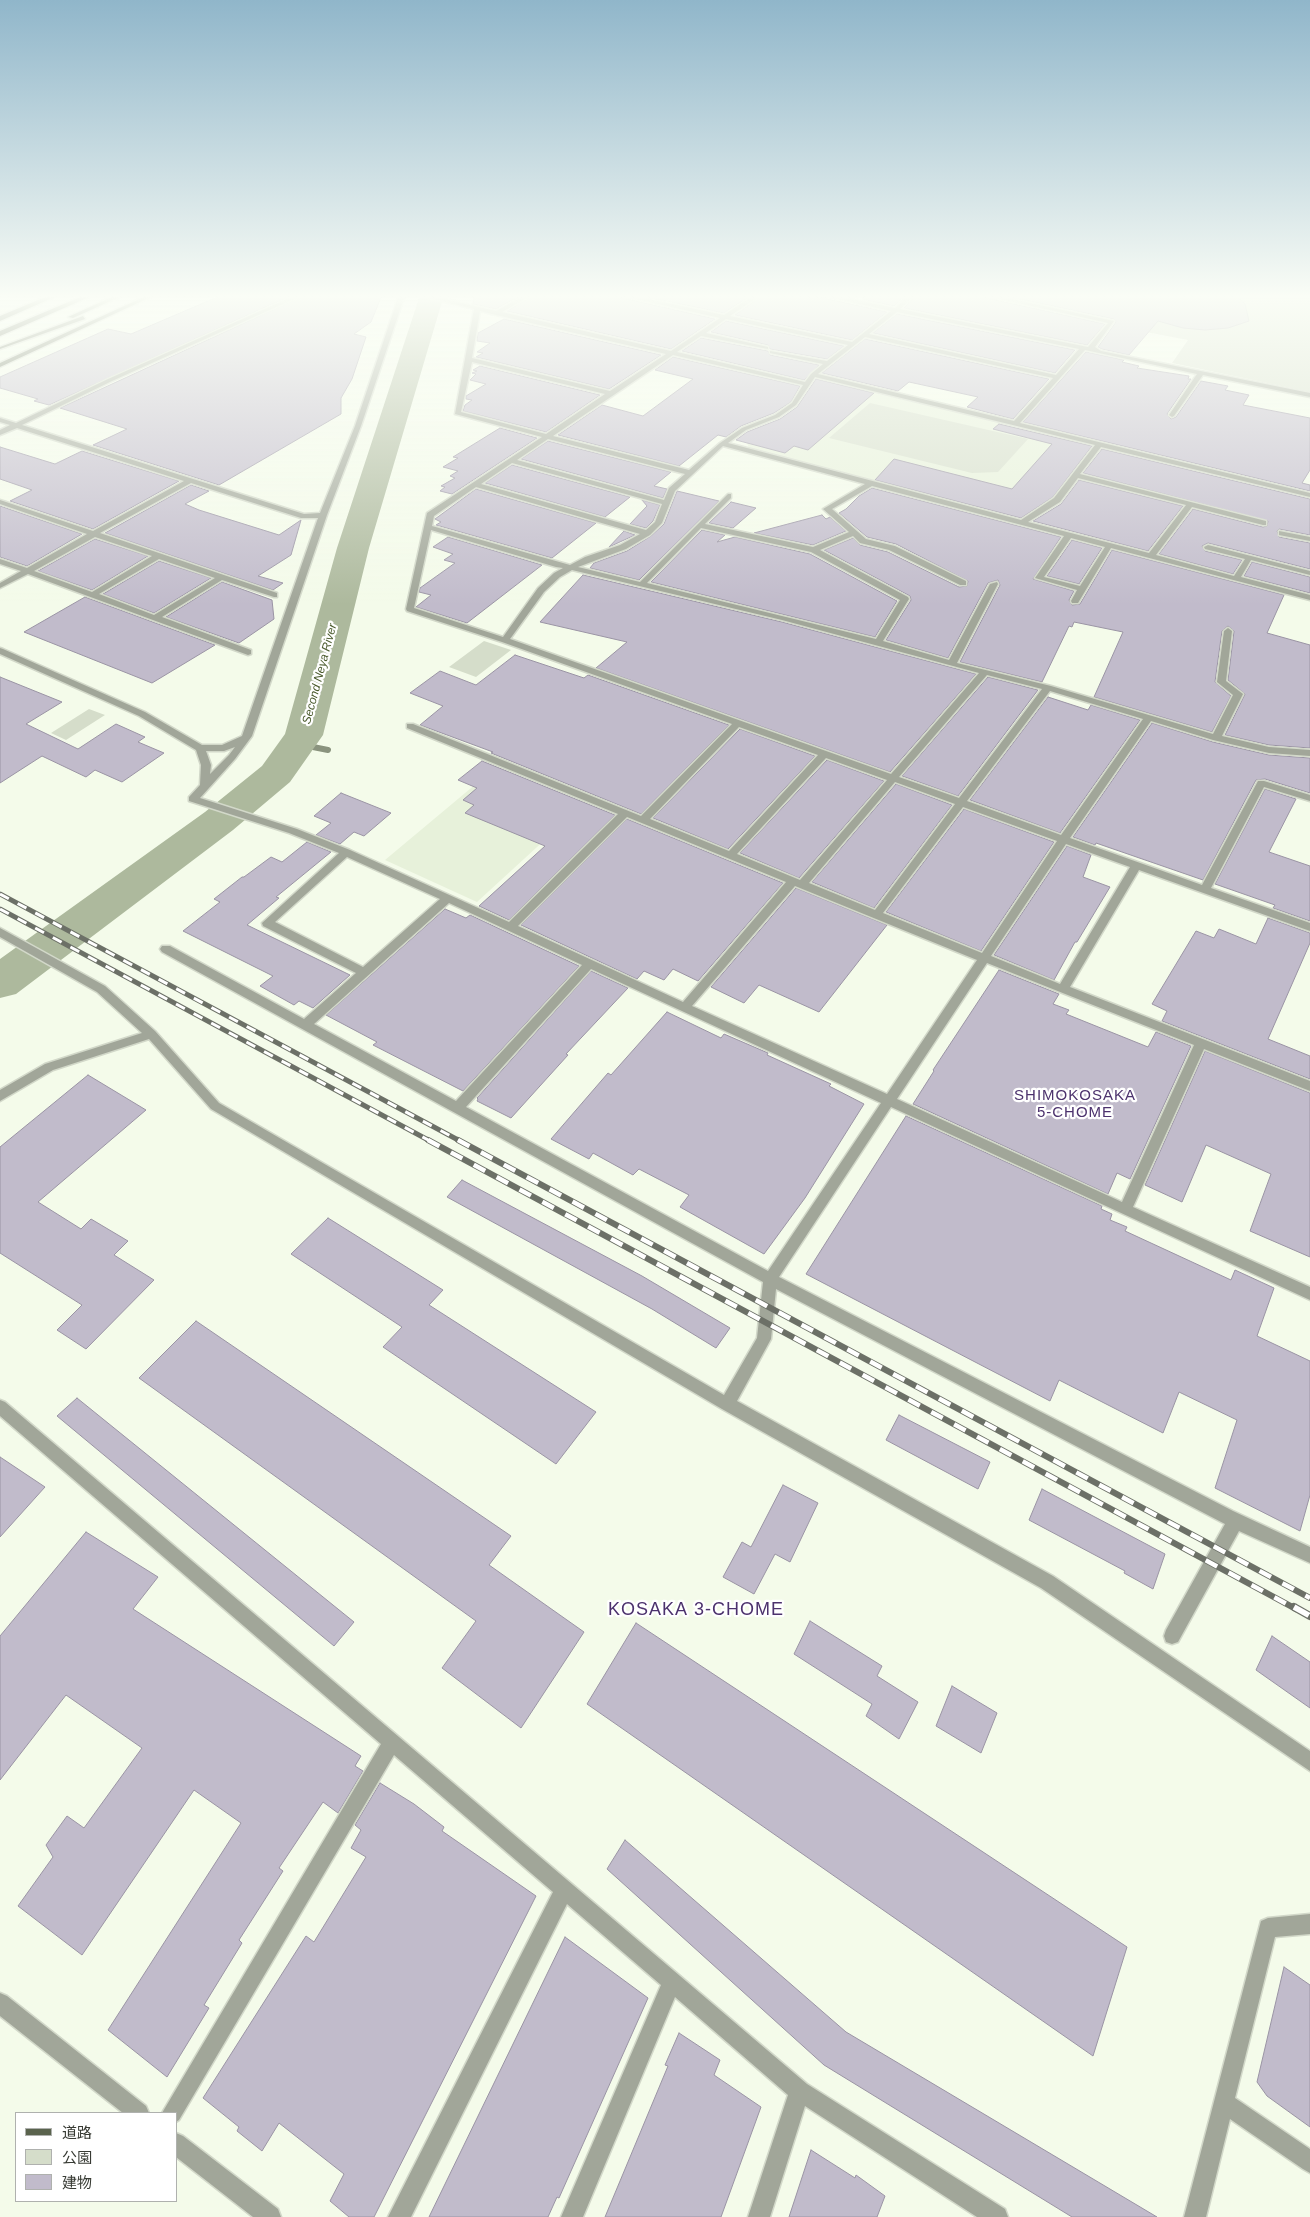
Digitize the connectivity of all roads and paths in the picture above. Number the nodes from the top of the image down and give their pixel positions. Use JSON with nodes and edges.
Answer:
{"nodes":[{"id":1,"x":72,"y":398,"type":"edge"},
{"id":2,"x":367,"y":398,"type":"edge"},
{"id":3,"x":460,"y":398,"type":"edge"},
{"id":4,"x":605,"y":398,"type":"edge"},
{"id":5,"x":797,"y":398,"type":"edge"},
{"id":6,"x":912,"y":398,"type":"edge"},
{"id":7,"x":1038,"y":398,"type":"edge"},
{"id":8,"x":1183,"y":398,"type":"edge"},
{"id":9,"x":1172,"y":415,"type":"dead end"},
{"id":10,"x":0,"y":420,"type":"edge"},
{"id":11,"x":1016,"y":423,"type":"junction"},
{"id":12,"x":17,"y":425,"type":"junction"},
{"id":13,"x":0,"y":433,"type":"edge"},
{"id":14,"x":549,"y":437,"type":"junction"},
{"id":15,"x":1100,"y":443,"type":"junction"},
{"id":16,"x":722,"y":444,"type":"junction"},
{"id":17,"x":513,"y":461,"type":"junction"},
{"id":18,"x":690,"y":473,"type":"junction"},
{"id":19,"x":1076,"y":475,"type":"junction"},
{"id":20,"x":191,"y":480,"type":"junction"},
{"id":21,"x":871,"y":483,"type":"junction"},
{"id":22,"x":476,"y":485,"type":"junction"},
{"id":23,"x":1309,"y":493,"type":"edge"},
{"id":24,"x":728,"y":496,"type":"dead end"},
{"id":25,"x":0,"y":502,"type":"edge"},
{"id":26,"x":666,"y":503,"type":"junction"},
{"id":27,"x":1190,"y":505,"type":"junction"},
{"id":28,"x":323,"y":515,"type":"junction"},
{"id":29,"x":1021,"y":523,"type":"junction"},
{"id":30,"x":1263,"y":523,"type":"dead end"},
{"id":31,"x":700,"y":525,"type":"junction"},
{"id":32,"x":428,"y":527,"type":"junction"},
{"id":33,"x":647,"y":533,"type":"junction"},
{"id":34,"x":854,"y":533,"type":"junction"},
{"id":35,"x":1282,"y":533,"type":"dead end"},
{"id":36,"x":94,"y":534,"type":"junction"},
{"id":37,"x":1069,"y":535,"type":"junction"},
{"id":38,"x":1310,"y":539,"type":"edge"},
{"id":39,"x":1109,"y":546,"type":"junction"},
{"id":40,"x":1208,"y":547,"type":"dead end"},
{"id":41,"x":814,"y":550,"type":"junction"},
{"id":42,"x":158,"y":556,"type":"junction"},
{"id":43,"x":1151,"y":556,"type":"junction"},
{"id":44,"x":1249,"y":558,"type":"junction"},
{"id":45,"x":0,"y":561,"type":"edge"},
{"id":46,"x":570,"y":568,"type":"junction"},
{"id":47,"x":27,"y":571,"type":"junction"},
{"id":48,"x":1310,"y":573,"type":"edge"},
{"id":49,"x":221,"y":577,"type":"junction"},
{"id":50,"x":1236,"y":579,"type":"junction"},
{"id":51,"x":963,"y":583,"type":"dead end"},
{"id":52,"x":994,"y":584,"type":"dead end"},
{"id":53,"x":0,"y":586,"type":"edge"},
{"id":54,"x":641,"y":586,"type":"junction"},
{"id":55,"x":1082,"y":589,"type":"junction"},
{"id":56,"x":92,"y":595,"type":"junction"},
{"id":57,"x":274,"y":595,"type":"dead end"},
{"id":58,"x":1310,"y":598,"type":"edge"},
{"id":59,"x":1075,"y":601,"type":"dead end"},
{"id":60,"x":155,"y":618,"type":"junction"},
{"id":61,"x":1228,"y":630,"type":"dead end"},
{"id":62,"x":505,"y":640,"type":"junction"},
{"id":63,"x":878,"y":642,"type":"junction"},
{"id":64,"x":0,"y":651,"type":"edge"},
{"id":65,"x":248,"y":652,"type":"dead end"},
{"id":66,"x":952,"y":664,"type":"junction"},
{"id":67,"x":984,"y":673,"type":"junction"},
{"id":68,"x":1048,"y":688,"type":"junction"},
{"id":69,"x":1149,"y":717,"type":"junction"},
{"id":70,"x":738,"y":723,"type":"junction"},
{"id":71,"x":410,"y":726,"type":"dead end"},
{"id":72,"x":247,"y":736,"type":"junction"},
{"id":73,"x":1216,"y":738,"type":"junction"},
{"id":74,"x":200,"y":748,"type":"junction"},
{"id":75,"x":1310,"y":753,"type":"edge"},
{"id":76,"x":824,"y":754,"type":"junction"},
{"id":77,"x":892,"y":778,"type":"junction"},
{"id":78,"x":205,"y":785,"type":"junction"},
{"id":79,"x":1310,"y":798,"type":"edge"},
{"id":80,"x":963,"y":804,"type":"junction"},
{"id":81,"x":625,"y":813,"type":"junction"},
{"id":82,"x":643,"y":820,"type":"junction"},
{"id":83,"x":1063,"y":840,"type":"junction"},
{"id":84,"x":346,"y":852,"type":"junction"},
{"id":85,"x":731,"y":855,"type":"junction"},
{"id":86,"x":1136,"y":865,"type":"junction"},
{"id":87,"x":798,"y":882,"type":"junction"},
{"id":88,"x":1205,"y":890,"type":"junction"},
{"id":89,"x":447,"y":899,"type":"junction"},
{"id":90,"x":877,"y":914,"type":"junction"},
{"id":91,"x":1310,"y":927,"type":"edge"},
{"id":92,"x":510,"y":928,"type":"junction"},
{"id":93,"x":1,"y":933,"type":"edge"},
{"id":94,"x":166,"y":949,"type":"dead end"},
{"id":95,"x":984,"y":958,"type":"junction"},
{"id":96,"x":589,"y":964,"type":"junction"},
{"id":97,"x":365,"y":973,"type":"junction"},
{"id":98,"x":1063,"y":989,"type":"junction"},
{"id":99,"x":684,"y":1008,"type":"junction"},
{"id":100,"x":306,"y":1025,"type":"junction"},
{"id":101,"x":151,"y":1034,"type":"junction"},
{"id":102,"x":1202,"y":1043,"type":"junction"},
{"id":103,"x":1310,"y":1086,"type":"edge"},
{"id":104,"x":0,"y":1096,"type":"edge"},
{"id":105,"x":888,"y":1102,"type":"junction"},
{"id":106,"x":457,"y":1108,"type":"junction"},
{"id":107,"x":1125,"y":1210,"type":"junction"},
{"id":108,"x":770,"y":1279,"type":"junction"},
{"id":109,"x":1310,"y":1294,"type":"edge"},
{"id":110,"x":727,"y":1404,"type":"junction"},
{"id":111,"x":0,"y":1407,"type":"edge"},
{"id":112,"x":1236,"y":1521,"type":"junction"},
{"id":113,"x":1310,"y":1555,"type":"edge"},
{"id":114,"x":1172,"y":1636,"type":"dead end"},
{"id":115,"x":392,"y":1742,"type":"junction"},
{"id":116,"x":1310,"y":1762,"type":"edge"},
{"id":117,"x":565,"y":1889,"type":"junction"},
{"id":118,"x":1310,"y":1924,"type":"edge"},
{"id":119,"x":672,"y":1981,"type":"junction"},
{"id":120,"x":0,"y":2003,"type":"edge"},
{"id":121,"x":800,"y":2091,"type":"junction"},
{"id":122,"x":1223,"y":2102,"type":"junction"},
{"id":123,"x":138,"y":2112,"type":"edge"},
{"id":124,"x":173,"y":2112,"type":"edge"},
{"id":125,"x":178,"y":2145,"type":"edge"},
{"id":126,"x":1310,"y":2162,"type":"edge"},
{"id":127,"x":270,"y":2217,"type":"edge"},
{"id":128,"x":399,"y":2217,"type":"edge"},
{"id":129,"x":572,"y":2217,"type":"edge"},
{"id":130,"x":759,"y":2217,"type":"edge"},
{"id":131,"x":997,"y":2217,"type":"edge"},
{"id":132,"x":1195,"y":2217,"type":"edge"}],
"edges":[{"from":1,"to":12,"type":"street"},
{"from":2,"to":28,"type":"street"},
{"from":3,"to":14,"type":"street"},
{"from":4,"to":14,"type":"street"},
{"from":5,"to":16,"type":"street"},
{"from":6,"to":11,"type":"street"},
{"from":7,"to":11,"type":"street"},
{"from":8,"to":9,"type":"street"},
{"from":10,"to":12,"type":"street"},
{"from":11,"to":15,"type":"street"},
{"from":12,"to":13,"type":"street"},
{"from":12,"to":20,"type":"street"},
{"from":14,"to":17,"type":"street"},
{"from":14,"to":18,"type":"street"},
{"from":15,"to":19,"type":"street"},
{"from":15,"to":23,"type":"street"},
{"from":16,"to":18,"type":"street"},
{"from":16,"to":21,"type":"street"},
{"from":17,"to":22,"type":"street"},
{"from":17,"to":26,"type":"street"},
{"from":18,"to":26,"type":"street"},
{"from":19,"to":27,"type":"street"},
{"from":19,"to":29,"type":"street"},
{"from":20,"to":28,"type":"street"},
{"from":20,"to":36,"type":"street"},
{"from":21,"to":29,"type":"street"},
{"from":21,"to":34,"type":"street"},
{"from":22,"to":32,"type":"street"},
{"from":22,"to":33,"type":"street"},
{"from":24,"to":31,"type":"street"},
{"from":25,"to":36,"type":"street"},
{"from":26,"to":33,"type":"street"},
{"from":27,"to":30,"type":"street"},
{"from":27,"to":43,"type":"street"},
{"from":28,"to":72,"type":"street"},
{"from":29,"to":37,"type":"street"},
{"from":31,"to":41,"type":"street"},
{"from":31,"to":54,"type":"street"},
{"from":32,"to":46,"type":"street"},
{"from":32,"to":62,"type":"street"},
{"from":33,"to":46,"type":"street"},
{"from":34,"to":41,"type":"street"},
{"from":34,"to":51,"type":"street"},
{"from":35,"to":38,"type":"street"},
{"from":36,"to":42,"type":"street"},
{"from":36,"to":47,"type":"street"},
{"from":37,"to":39,"type":"street"},
{"from":37,"to":55,"type":"street"},
{"from":39,"to":43,"type":"street"},
{"from":39,"to":55,"type":"street"},
{"from":40,"to":44,"type":"street"},
{"from":41,"to":63,"type":"street"},
{"from":42,"to":49,"type":"street"},
{"from":42,"to":56,"type":"street"},
{"from":43,"to":50,"type":"street"},
{"from":44,"to":48,"type":"street"},
{"from":44,"to":50,"type":"street"},
{"from":45,"to":47,"type":"street"},
{"from":46,"to":54,"type":"street"},
{"from":46,"to":62,"type":"street"},
{"from":47,"to":53,"type":"street"},
{"from":47,"to":56,"type":"street"},
{"from":49,"to":57,"type":"street"},
{"from":49,"to":60,"type":"street"},
{"from":50,"to":58,"type":"street"},
{"from":52,"to":66,"type":"street"},
{"from":54,"to":63,"type":"street"},
{"from":55,"to":59,"type":"street"},
{"from":56,"to":60,"type":"street"},
{"from":60,"to":65,"type":"street"},
{"from":61,"to":73,"type":"street"},
{"from":62,"to":70,"type":"street"},
{"from":63,"to":66,"type":"street"},
{"from":64,"to":74,"type":"street"},
{"from":66,"to":67,"type":"street"},
{"from":67,"to":68,"type":"street"},
{"from":67,"to":77,"type":"street"},
{"from":68,"to":69,"type":"street"},
{"from":68,"to":80,"type":"street"},
{"from":69,"to":73,"type":"street"},
{"from":69,"to":83,"type":"street"},
{"from":70,"to":76,"type":"street"},
{"from":70,"to":82,"type":"street"},
{"from":71,"to":81,"type":"street"},
{"from":72,"to":74,"type":"street"},
{"from":72,"to":78,"type":"street"},
{"from":73,"to":75,"type":"street"},
{"from":74,"to":78,"type":"street"},
{"from":76,"to":77,"type":"street"},
{"from":76,"to":85,"type":"street"},
{"from":77,"to":80,"type":"street"},
{"from":77,"to":87,"type":"street"},
{"from":78,"to":84,"type":"street"},
{"from":79,"to":88,"type":"street"},
{"from":80,"to":83,"type":"street"},
{"from":80,"to":90,"type":"street"},
{"from":81,"to":82,"type":"street"},
{"from":81,"to":92,"type":"street"},
{"from":82,"to":85,"type":"street"},
{"from":83,"to":86,"type":"street"},
{"from":83,"to":95,"type":"street"},
{"from":84,"to":89,"type":"street"},
{"from":84,"to":97,"type":"street"},
{"from":85,"to":87,"type":"street"},
{"from":86,"to":88,"type":"street"},
{"from":86,"to":98,"type":"street"},
{"from":87,"to":90,"type":"street"},
{"from":87,"to":99,"type":"street"},
{"from":88,"to":91,"type":"street"},
{"from":89,"to":92,"type":"street"},
{"from":89,"to":97,"type":"street"},
{"from":90,"to":95,"type":"street"},
{"from":92,"to":96,"type":"street"},
{"from":93,"to":101,"type":"street"},
{"from":94,"to":100,"type":"street"},
{"from":95,"to":98,"type":"street"},
{"from":95,"to":105,"type":"street"},
{"from":96,"to":99,"type":"street"},
{"from":96,"to":106,"type":"street"},
{"from":97,"to":100,"type":"street"},
{"from":98,"to":102,"type":"street"},
{"from":99,"to":105,"type":"street"},
{"from":100,"to":106,"type":"street"},
{"from":101,"to":104,"type":"street"},
{"from":101,"to":110,"type":"street"},
{"from":102,"to":103,"type":"street"},
{"from":102,"to":107,"type":"street"},
{"from":105,"to":107,"type":"street"},
{"from":105,"to":108,"type":"street"},
{"from":106,"to":108,"type":"street"},
{"from":107,"to":109,"type":"street"},
{"from":108,"to":110,"type":"street"},
{"from":108,"to":112,"type":"street"},
{"from":110,"to":116,"type":"street"},
{"from":111,"to":115,"type":"street"},
{"from":112,"to":113,"type":"street"},
{"from":112,"to":114,"type":"street"},
{"from":115,"to":117,"type":"street"},
{"from":115,"to":124,"type":"street"},
{"from":117,"to":119,"type":"street"},
{"from":117,"to":128,"type":"street"},
{"from":118,"to":122,"type":"street"},
{"from":119,"to":121,"type":"street"},
{"from":119,"to":129,"type":"street"},
{"from":120,"to":123,"type":"street"},
{"from":121,"to":130,"type":"street"},
{"from":121,"to":131,"type":"street"},
{"from":122,"to":126,"type":"street"},
{"from":122,"to":132,"type":"street"},
{"from":125,"to":127,"type":"street"}]}
